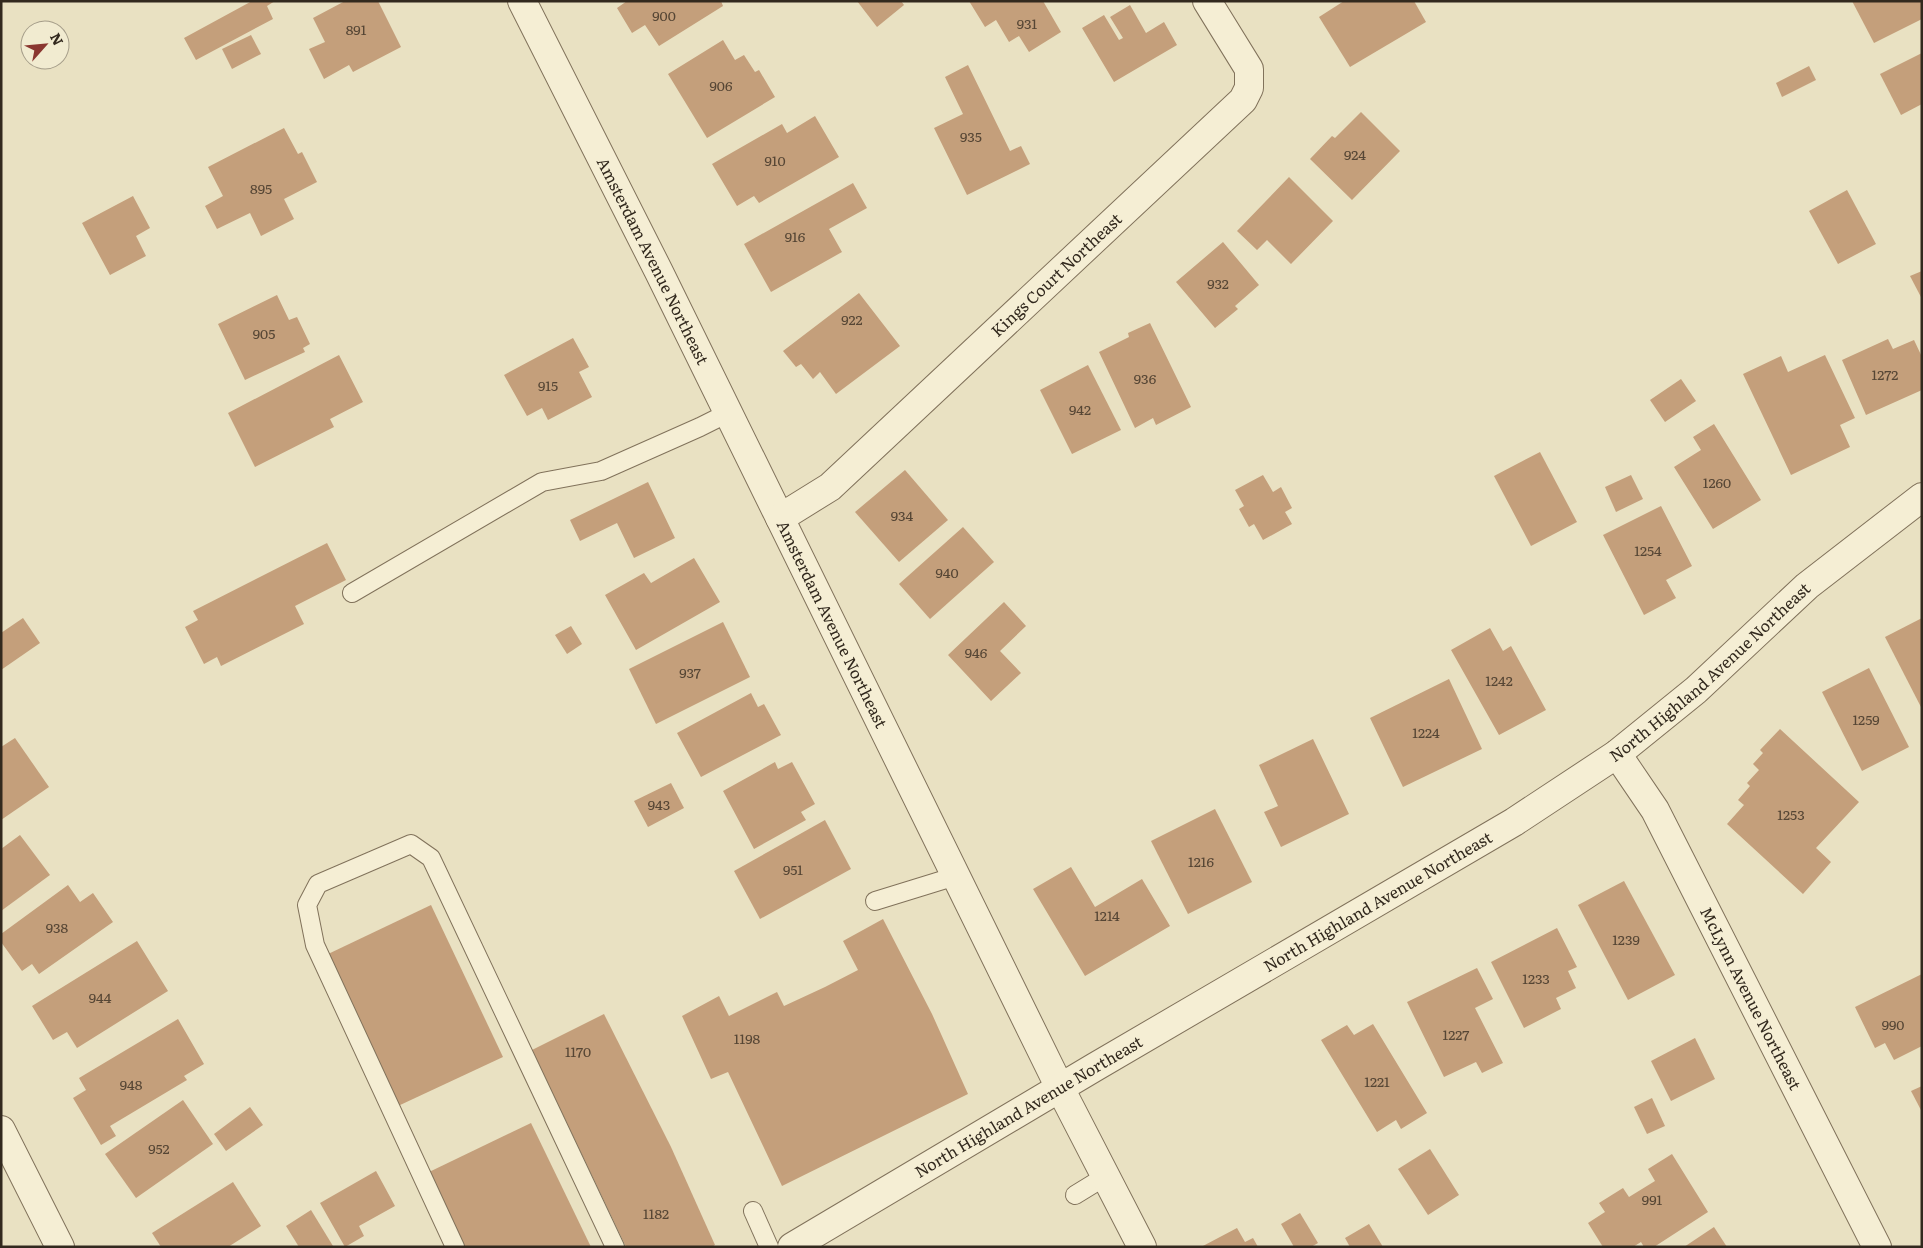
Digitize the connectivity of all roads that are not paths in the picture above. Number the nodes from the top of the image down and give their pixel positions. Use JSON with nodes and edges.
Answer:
{"nodes":[{"id":1,"x":522,"y":1,"type":"edge"},
{"id":2,"x":1207,"y":1,"type":"edge"},
{"id":3,"x":728,"y":413,"type":"junction"},
{"id":4,"x":1922,"y":497,"type":"edge"},
{"id":5,"x":780,"y":518,"type":"junction"},
{"id":6,"x":352,"y":593,"type":"dead end"},
{"id":7,"x":1617,"y":754,"type":"junction"},
{"id":8,"x":956,"y":876,"type":"junction"},
{"id":9,"x":875,"y":902,"type":"dead end"},
{"id":10,"x":1060,"y":1088,"type":"junction"},
{"id":11,"x":1,"y":1130,"type":"edge"},
{"id":12,"x":1106,"y":1176,"type":"junction"},
{"id":13,"x":1075,"y":1196,"type":"dead end"},
{"id":14,"x":753,"y":1211,"type":"dead end"},
{"id":15,"x":60,"y":1247,"type":"edge"},
{"id":16,"x":456,"y":1247,"type":"edge"},
{"id":17,"x":615,"y":1247,"type":"edge"},
{"id":18,"x":769,"y":1247,"type":"edge"},
{"id":19,"x":792,"y":1247,"type":"edge"},
{"id":20,"x":1142,"y":1247,"type":"edge"},
{"id":21,"x":1877,"y":1247,"type":"edge"}],
"edges":[{"from":1,"to":3,"type":"street","name":"Amsterdam Avenue Northeast"},
{"from":2,"to":5,"type":"street","name":"Kings Court Northeast"},
{"from":3,"to":5,"type":"street","name":"Amsterdam Avenue Northeast"},
{"from":3,"to":6,"type":"lane"},
{"from":4,"to":7,"type":"street","name":"North Highland Avenue Northeast"},
{"from":5,"to":8,"type":"street","name":"Amsterdam Avenue Northeast"},
{"from":7,"to":10,"type":"street","name":"North Highland Avenue Northeast"},
{"from":7,"to":21,"type":"street","name":"McLynn Avenue Northeast"},
{"from":8,"to":9,"type":"lane"},
{"from":8,"to":10,"type":"street","name":"Amsterdam Avenue Northeast"},
{"from":10,"to":12,"type":"street","name":"Amsterdam Avenue Northeast"},
{"from":10,"to":19,"type":"street","name":"North Highland Avenue Northeast"},
{"from":11,"to":15,"type":"street"},
{"from":12,"to":13,"type":"lane"},
{"from":12,"to":20,"type":"street","name":"Amsterdam Avenue Northeast"},
{"from":14,"to":18,"type":"lane"},
{"from":16,"to":17,"type":"lane"}]}
